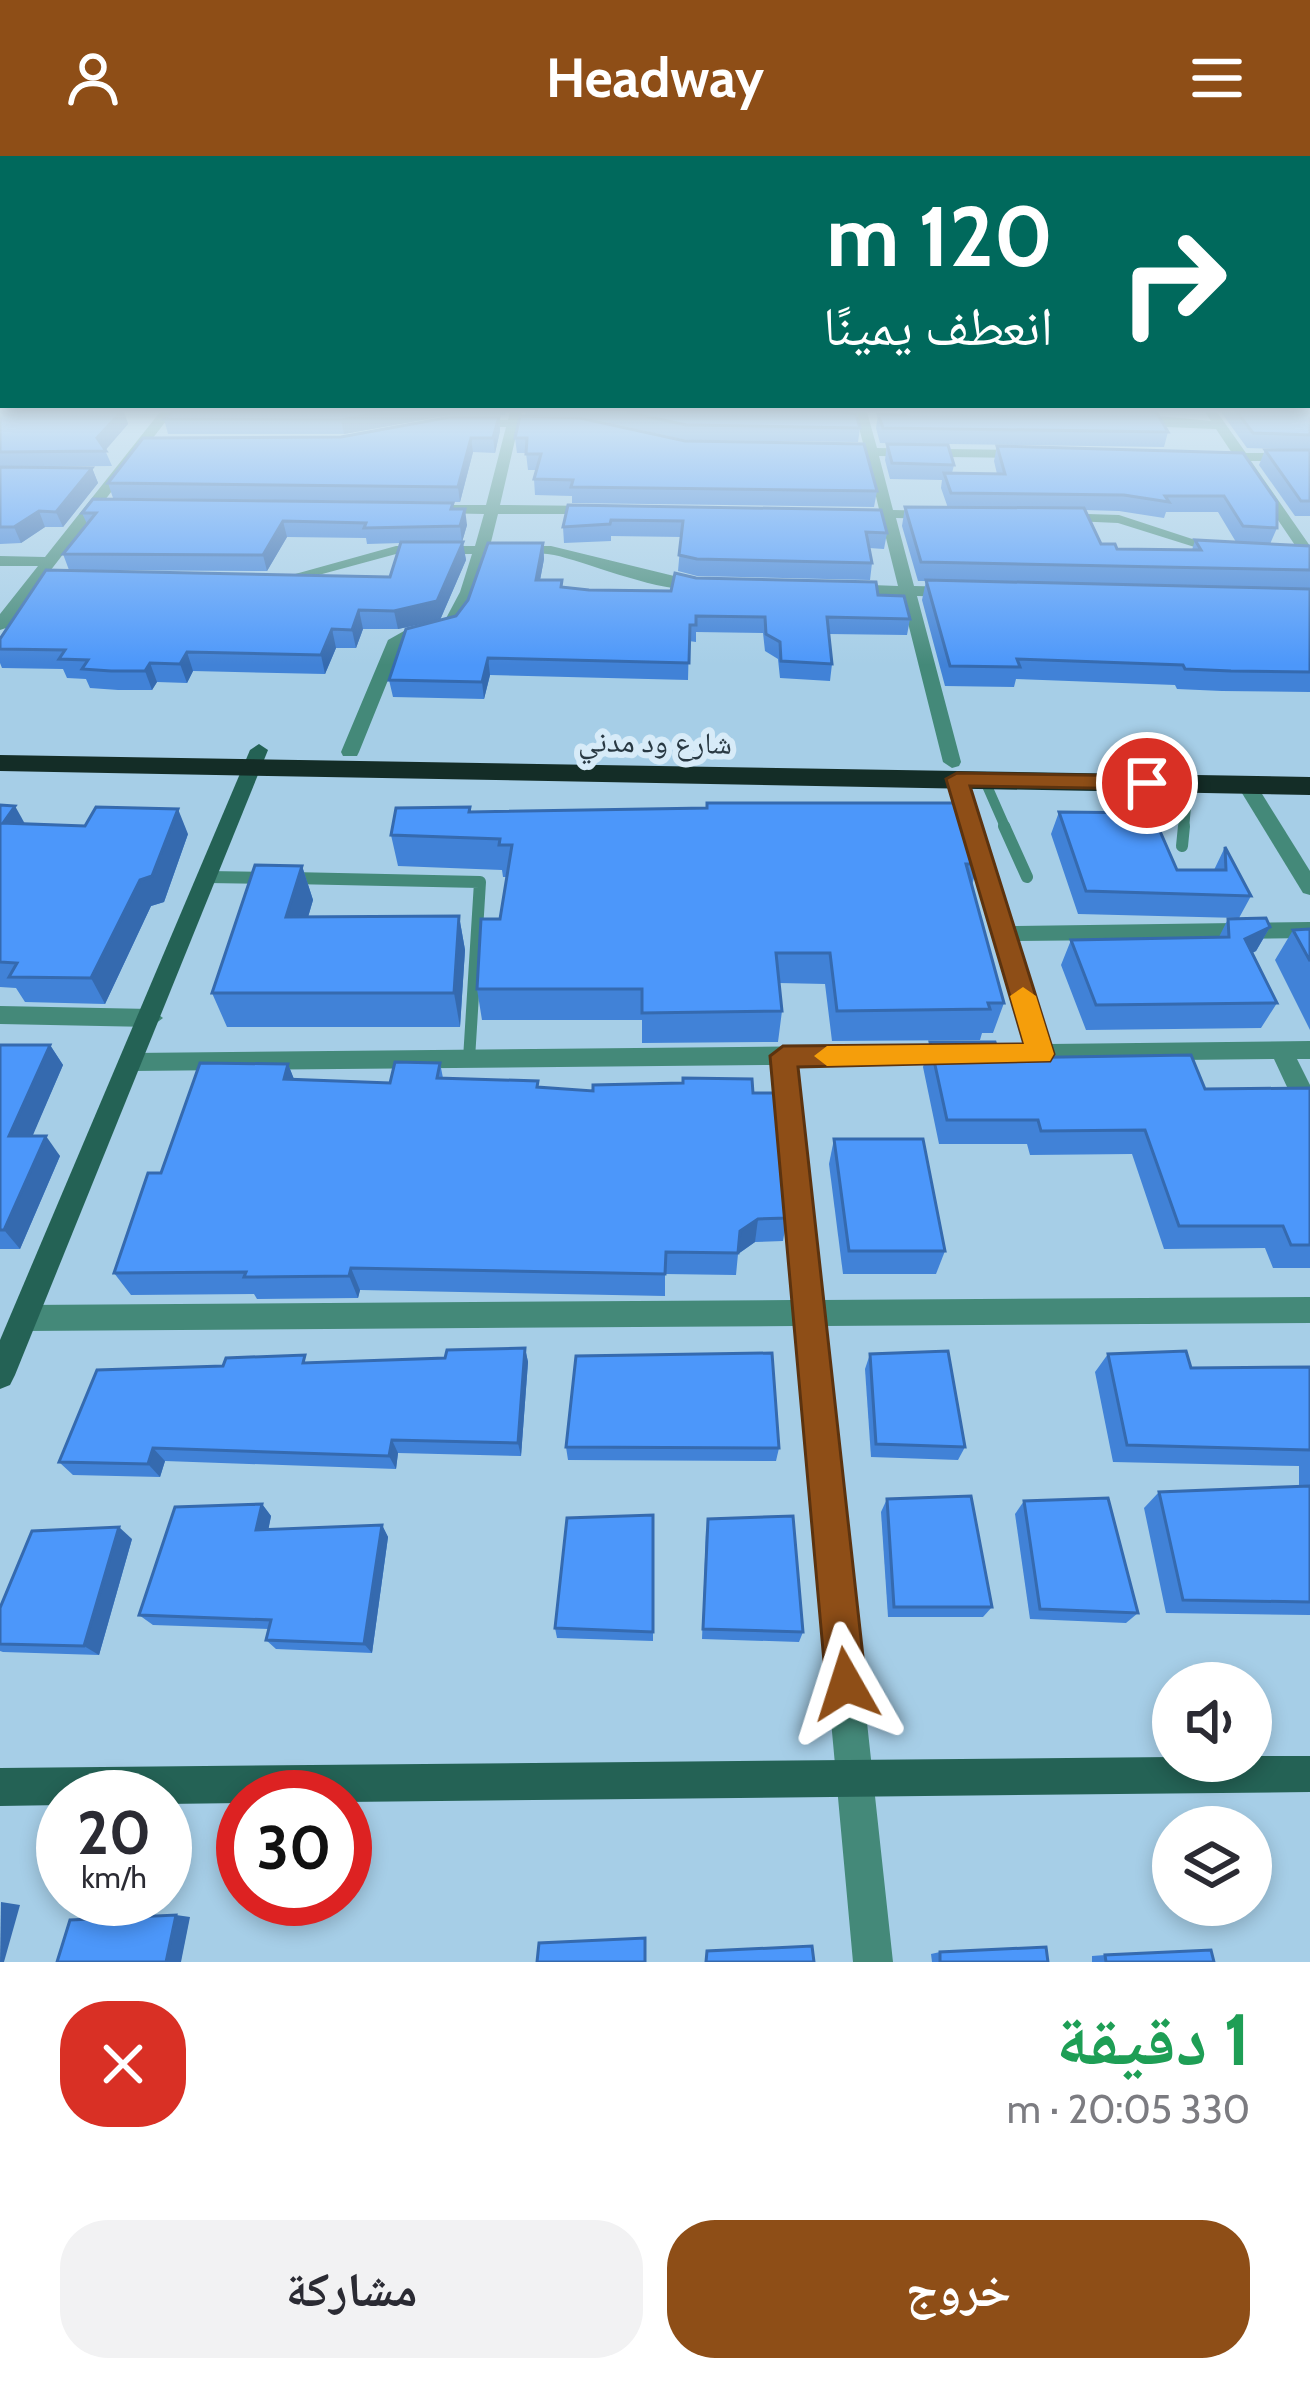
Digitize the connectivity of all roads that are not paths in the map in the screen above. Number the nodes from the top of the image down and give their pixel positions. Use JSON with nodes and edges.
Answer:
{"nodes":[{"id":1,"x":101,"y":496,"type":"edge"},
{"id":2,"x":494,"y":496,"type":"edge"},
{"id":3,"x":885,"y":496,"type":"edge"},
{"id":4,"x":1268,"y":496,"type":"edge"},
{"id":5,"x":93,"y":506,"type":"junction"},
{"id":6,"x":117,"y":507,"type":"edge"},
{"id":7,"x":421,"y":509,"type":"edge"},
{"id":8,"x":491,"y":509,"type":"junction"},
{"id":9,"x":608,"y":511,"type":"edge"},
{"id":10,"x":843,"y":513,"type":"edge"},
{"id":11,"x":890,"y":514,"type":"junction"},
{"id":12,"x":959,"y":515,"type":"edge"},
{"id":13,"x":1027,"y":517,"type":"edge"},
{"id":14,"x":482,"y":550,"type":"junction"},
{"id":15,"x":1247,"y":553,"type":"edge"},
{"id":16,"x":1288,"y":554,"type":"edge"},
{"id":17,"x":1309,"y":555,"type":"edge"},
{"id":18,"x":0,"y":561,"type":"edge"},
{"id":19,"x":48,"y":562,"type":"junction"},
{"id":20,"x":36,"y":579,"type":"junction"},
{"id":21,"x":58,"y":579,"type":"edge"},
{"id":22,"x":255,"y":582,"type":"edge"},
{"id":23,"x":720,"y":586,"type":"edge"},
{"id":24,"x":836,"y":589,"type":"edge"},
{"id":25,"x":907,"y":591,"type":"junction"},
{"id":26,"x":977,"y":592,"type":"edge"},
{"id":27,"x":0,"y":625,"type":"edge"},
{"id":28,"x":0,"y":745,"type":"edge"},
{"id":29,"x":350,"y":752,"type":"junction"},
{"id":30,"x":255,"y":759,"type":"junction"},
{"id":31,"x":0,"y":763,"type":"edge"},
{"id":32,"x":1310,"y":769,"type":"edge"},
{"id":33,"x":964,"y":773,"type":"junction"},
{"id":34,"x":1188,"y":784,"type":"junction"},
{"id":35,"x":1247,"y":785,"type":"junction"},
{"id":36,"x":1310,"y":786,"type":"edge"},
{"id":37,"x":1182,"y":846,"type":"dead end"},
{"id":38,"x":208,"y":877,"type":"junction"},
{"id":39,"x":1027,"y":877,"type":"dead end"},
{"id":40,"x":1310,"y":888,"type":"edge"},
{"id":41,"x":1310,"y":930,"type":"edge"},
{"id":42,"x":1004,"y":934,"type":"junction"},
{"id":43,"x":0,"y":1015,"type":"edge"},
{"id":44,"x":151,"y":1018,"type":"junction"},
{"id":45,"x":1281,"y":1050,"type":"junction"},
{"id":46,"x":1310,"y":1050,"type":"edge"},
{"id":47,"x":1040,"y":1054,"type":"junction"},
{"id":48,"x":783,"y":1056,"type":"junction"},
{"id":49,"x":469,"y":1059,"type":"junction"},
{"id":50,"x":132,"y":1062,"type":"junction"},
{"id":51,"x":1310,"y":1110,"type":"edge"},
{"id":52,"x":1310,"y":1310,"type":"edge"},
{"id":53,"x":808,"y":1316,"type":"junction"},
{"id":54,"x":24,"y":1318,"type":"junction"},
{"id":55,"x":0,"y":1375,"type":"edge"},
{"id":56,"x":1310,"y":1774,"type":"edge"},
{"id":57,"x":856,"y":1777,"type":"junction"},
{"id":58,"x":0,"y":1787,"type":"edge"},
{"id":59,"x":873,"y":1962,"type":"edge"}],
"edges":[{"from":1,"to":5,"type":"street"},
{"from":2,"to":8,"type":"street"},
{"from":3,"to":11,"type":"street"},
{"from":4,"to":17,"type":"street"},
{"from":5,"to":6,"type":"street"},
{"from":5,"to":19,"type":"street"},
{"from":7,"to":8,"type":"street"},
{"from":8,"to":9,"type":"street"},
{"from":8,"to":14,"type":"street"},
{"from":10,"to":11,"type":"street"},
{"from":11,"to":12,"type":"street"},
{"from":11,"to":25,"type":"street"},
{"from":13,"to":15,"type":"street"},
{"from":14,"to":22,"type":"street"},
{"from":14,"to":23,"type":"street"},
{"from":14,"to":29,"type":"street"},
{"from":16,"to":17,"type":"street"},
{"from":18,"to":19,"type":"street"},
{"from":19,"to":20,"type":"street"},
{"from":20,"to":21,"type":"street"},
{"from":20,"to":27,"type":"street"},
{"from":24,"to":25,"type":"street"},
{"from":25,"to":26,"type":"street"},
{"from":25,"to":33,"type":"street"},
{"from":28,"to":30,"type":"highway","name":"شارع ود مدني"},
{"from":29,"to":30,"type":"highway","name":"شارع ود مدني"},
{"from":29,"to":33,"type":"highway","name":"شارع ود مدني"},
{"from":30,"to":31,"type":"highway","name":"شارع ود مدني"},
{"from":30,"to":33,"type":"highway","name":"شارع ود مدني"},
{"from":30,"to":38,"type":"street"},
{"from":32,"to":33,"type":"highway","name":"شارع ود مدني"},
{"from":33,"to":34,"type":"highway","name":"شارع ود مدني"},
{"from":33,"to":39,"type":"lane"},
{"from":33,"to":42,"type":"street"},
{"from":34,"to":35,"type":"highway","name":"شارع ود مدني"},
{"from":34,"to":37,"type":"lane"},
{"from":35,"to":36,"type":"highway","name":"شارع ود مدني"},
{"from":35,"to":40,"type":"street"},
{"from":38,"to":44,"type":"street"},
{"from":38,"to":49,"type":"lane"},
{"from":41,"to":42,"type":"street"},
{"from":42,"to":47,"type":"street"},
{"from":43,"to":44,"type":"street"},
{"from":44,"to":50,"type":"street"},
{"from":45,"to":46,"type":"street"},
{"from":45,"to":47,"type":"street"},
{"from":45,"to":51,"type":"street"},
{"from":47,"to":48,"type":"street"},
{"from":48,"to":49,"type":"street"},
{"from":48,"to":53,"type":"street"},
{"from":49,"to":50,"type":"street"},
{"from":50,"to":54,"type":"street"},
{"from":52,"to":53,"type":"street"},
{"from":53,"to":54,"type":"street"},
{"from":53,"to":57,"type":"street"},
{"from":54,"to":55,"type":"street"},
{"from":56,"to":57,"type":"street"},
{"from":57,"to":58,"type":"street"},
{"from":57,"to":59,"type":"street"}]}
